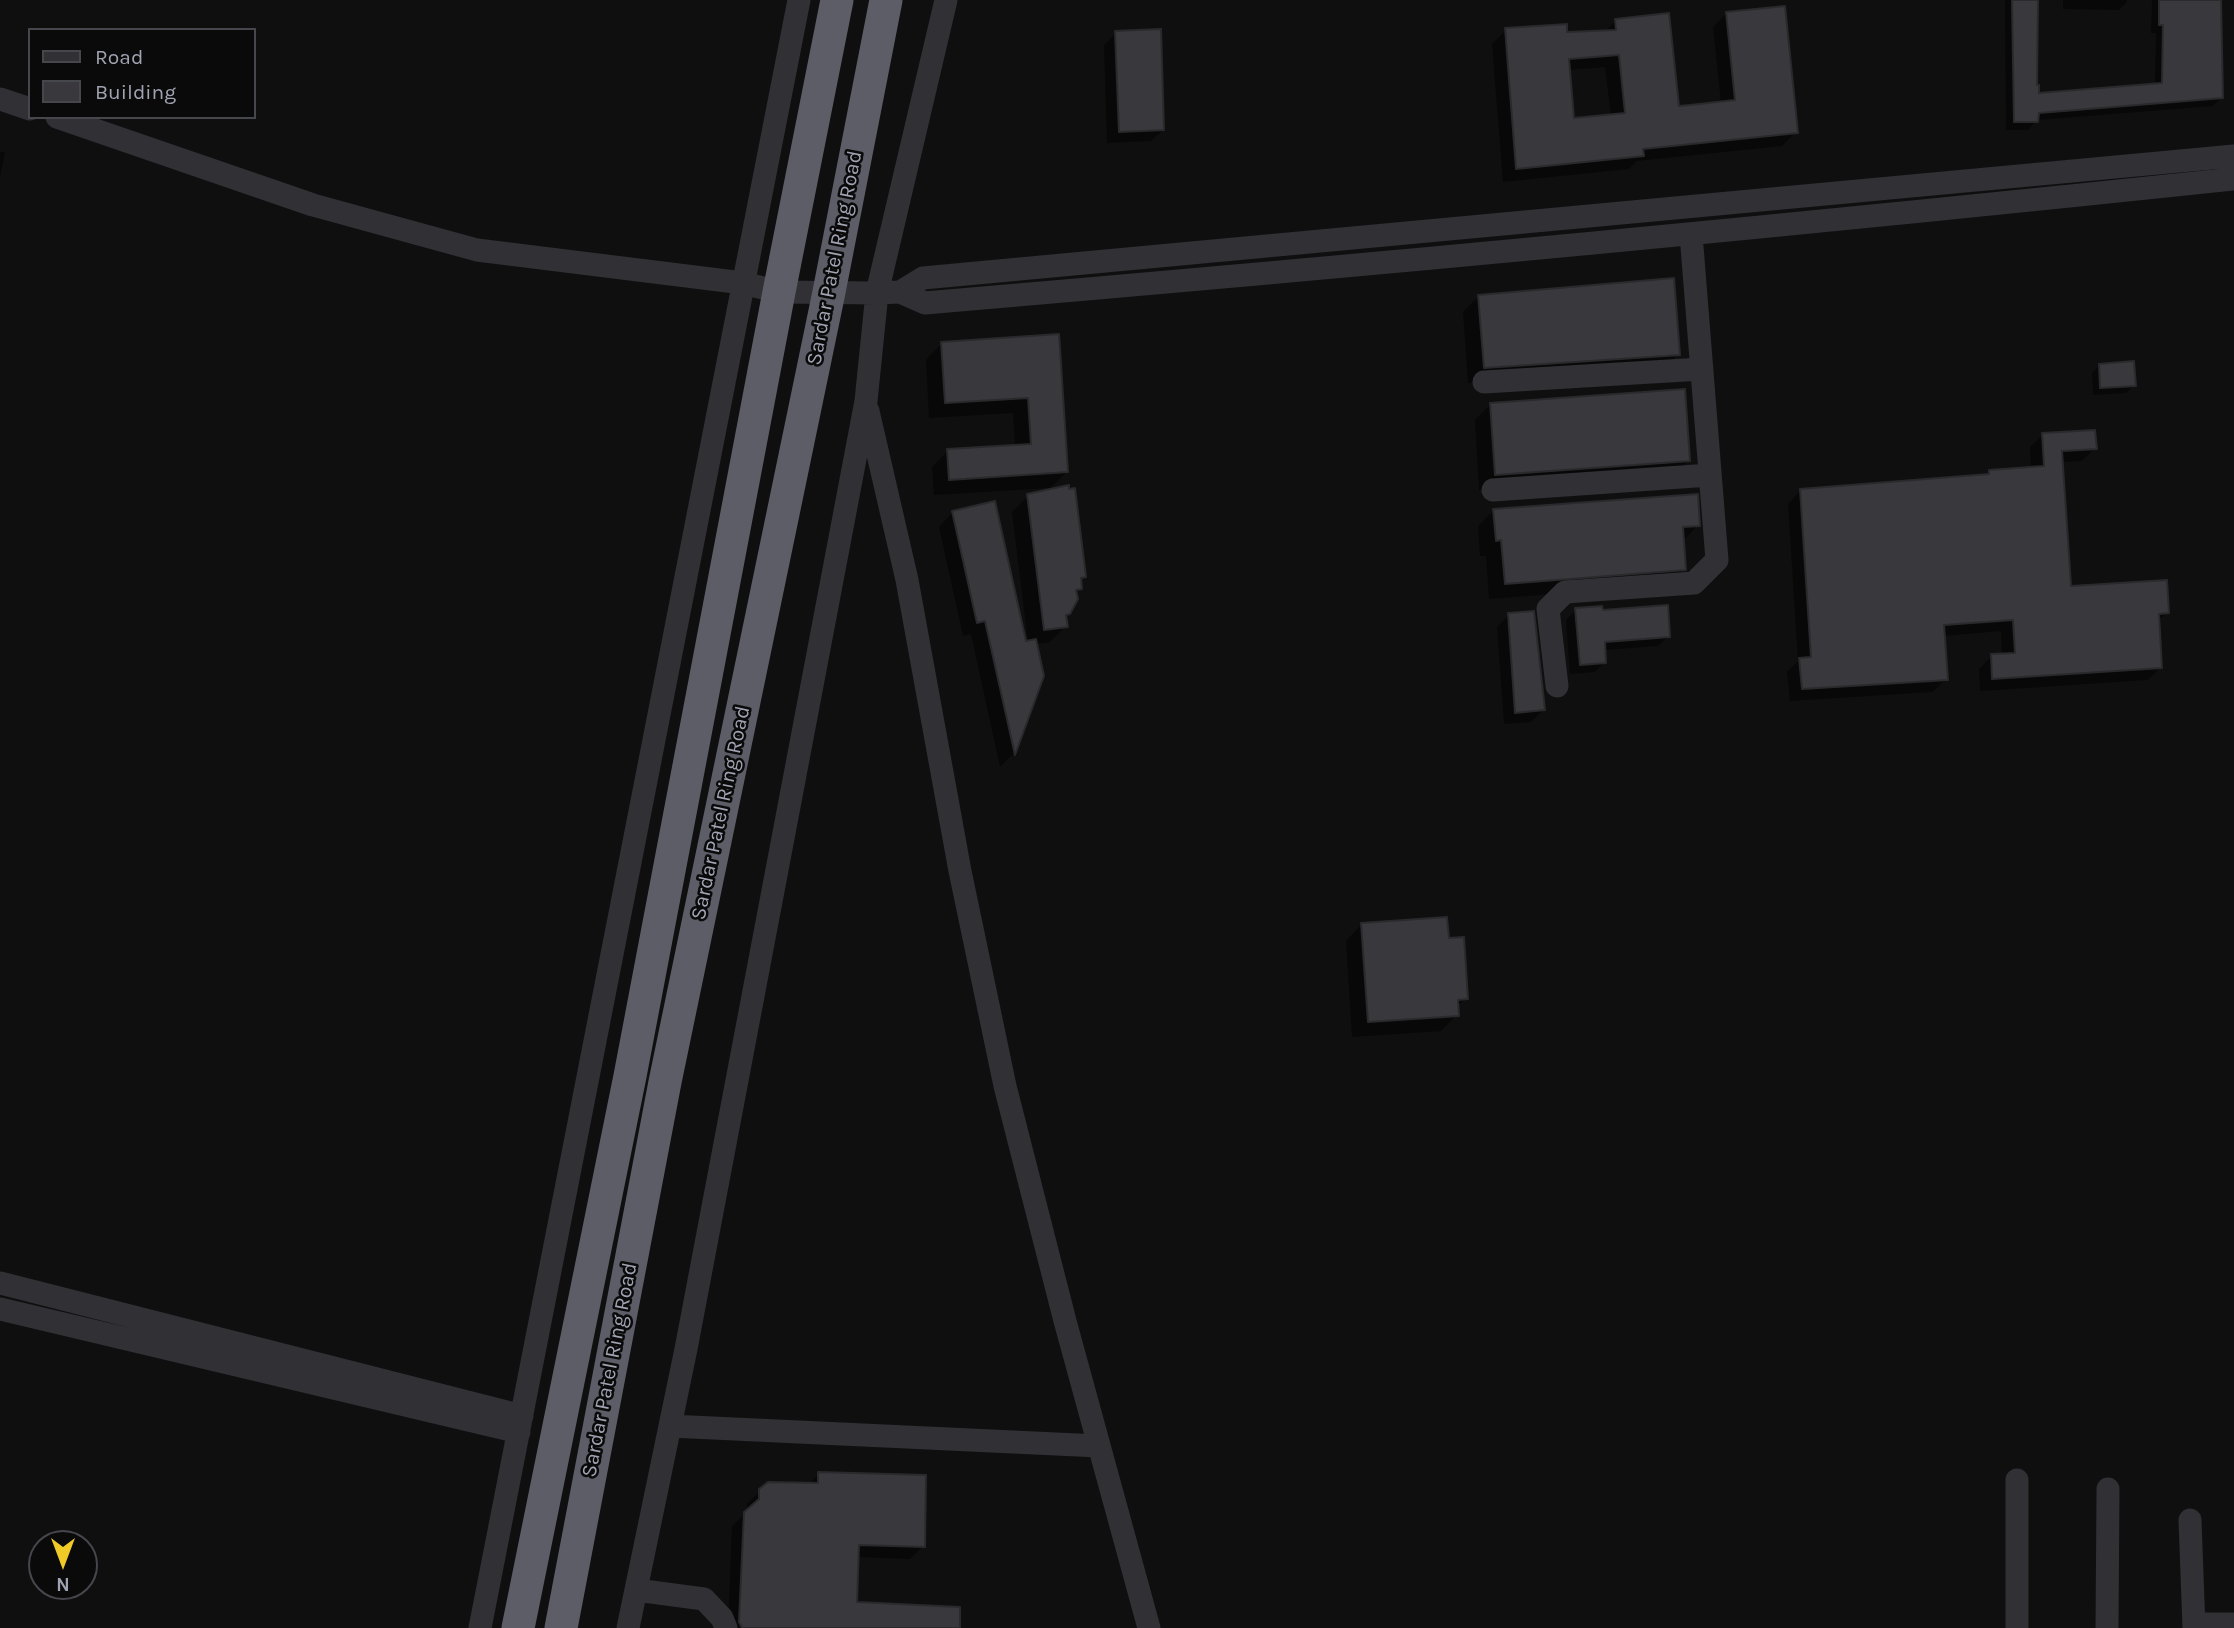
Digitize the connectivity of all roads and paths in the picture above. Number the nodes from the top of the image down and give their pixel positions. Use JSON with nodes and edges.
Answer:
{"nodes":[{"id":1,"x":799,"y":0,"type":"edge"},
{"id":2,"x":837,"y":0,"type":"edge"},
{"id":3,"x":886,"y":0,"type":"edge"},
{"id":4,"x":947,"y":0,"type":"edge"},
{"id":5,"x":0,"y":99,"type":"edge"},
{"id":6,"x":28,"y":108,"type":"edge"},
{"id":7,"x":63,"y":119,"type":"edge"},
{"id":8,"x":2234,"y":156,"type":"edge"},
{"id":9,"x":2234,"y":178,"type":"edge"},
{"id":10,"x":1645,"y":211,"type":"junction"},
{"id":11,"x":1691,"y":234,"type":"junction"},
{"id":12,"x":1648,"y":238,"type":"junction"},
{"id":13,"x":743,"y":283,"type":"junction"},
{"id":14,"x":779,"y":292,"type":"junction"},
{"id":15,"x":829,"y":292,"type":"junction"},
{"id":16,"x":900,"y":292,"type":"junction"},
{"id":17,"x":877,"y":293,"type":"junction"},
{"id":18,"x":1702,"y":369,"type":"junction"},
{"id":19,"x":1484,"y":382,"type":"dead end"},
{"id":20,"x":866,"y":401,"type":"junction"},
{"id":21,"x":1710,"y":475,"type":"junction"},
{"id":22,"x":1493,"y":490,"type":"dead end"},
{"id":23,"x":1557,"y":686,"type":"dead end"},
{"id":24,"x":649,"y":976,"type":"junction"},
{"id":25,"x":685,"y":983,"type":"junction"},
{"id":26,"x":0,"y":1283,"type":"edge"},
{"id":27,"x":0,"y":1309,"type":"edge"},
{"id":28,"x":521,"y":1424,"type":"junction"},
{"id":29,"x":670,"y":1426,"type":"junction"},
{"id":30,"x":1099,"y":1446,"type":"junction"},
{"id":31,"x":2017,"y":1480,"type":"dead end"},
{"id":32,"x":2108,"y":1489,"type":"dead end"},
{"id":33,"x":2190,"y":1520,"type":"dead end"},
{"id":34,"x":636,"y":1590,"type":"junction"},
{"id":35,"x":2234,"y":1624,"type":"edge"},
{"id":36,"x":2194,"y":1626,"type":"edge"},
{"id":37,"x":481,"y":1628,"type":"edge"},
{"id":38,"x":517,"y":1628,"type":"edge"},
{"id":39,"x":561,"y":1628,"type":"edge"},
{"id":40,"x":628,"y":1628,"type":"edge"},
{"id":41,"x":726,"y":1628,"type":"edge"},
{"id":42,"x":1149,"y":1628,"type":"edge"},
{"id":43,"x":2017,"y":1628,"type":"edge"},
{"id":44,"x":2107,"y":1628,"type":"edge"}],
"edges":[{"from":1,"to":13,"type":"street"},
{"from":2,"to":14,"type":"highway","name":"Sardar Patel Ring Road"},
{"from":3,"to":15,"type":"highway","name":"Sardar Patel Ring Road"},
{"from":4,"to":17,"type":"street"},
{"from":5,"to":6,"type":"street"},
{"from":7,"to":13,"type":"street"},
{"from":8,"to":10,"type":"street"},
{"from":9,"to":11,"type":"street"},
{"from":10,"to":12,"type":"street"},
{"from":10,"to":16,"type":"street"},
{"from":11,"to":12,"type":"street"},
{"from":11,"to":18,"type":"street"},
{"from":12,"to":16,"type":"street"},
{"from":13,"to":14,"type":"street"},
{"from":13,"to":28,"type":"street"},
{"from":14,"to":15,"type":"street"},
{"from":14,"to":24,"type":"highway","name":"Sardar Patel Ring Road"},
{"from":15,"to":17,"type":"street"},
{"from":15,"to":25,"type":"highway","name":"Sardar Patel Ring Road"},
{"from":16,"to":17,"type":"street"},
{"from":17,"to":20,"type":"street"},
{"from":18,"to":19,"type":"street"},
{"from":18,"to":21,"type":"street"},
{"from":20,"to":29,"type":"street"},
{"from":20,"to":30,"type":"street"},
{"from":21,"to":22,"type":"street"},
{"from":21,"to":23,"type":"street"},
{"from":24,"to":25,"type":"highway"},
{"from":24,"to":38,"type":"highway","name":"Sardar Patel Ring Road"},
{"from":25,"to":39,"type":"highway","name":"Sardar Patel Ring Road"},
{"from":26,"to":28,"type":"street"},
{"from":27,"to":28,"type":"street"},
{"from":28,"to":37,"type":"street"},
{"from":29,"to":30,"type":"street"},
{"from":29,"to":34,"type":"street"},
{"from":30,"to":42,"type":"street"},
{"from":31,"to":43,"type":"street"},
{"from":32,"to":44,"type":"street"},
{"from":33,"to":36,"type":"street"},
{"from":34,"to":40,"type":"street"},
{"from":34,"to":41,"type":"street"},
{"from":35,"to":36,"type":"street"}]}
